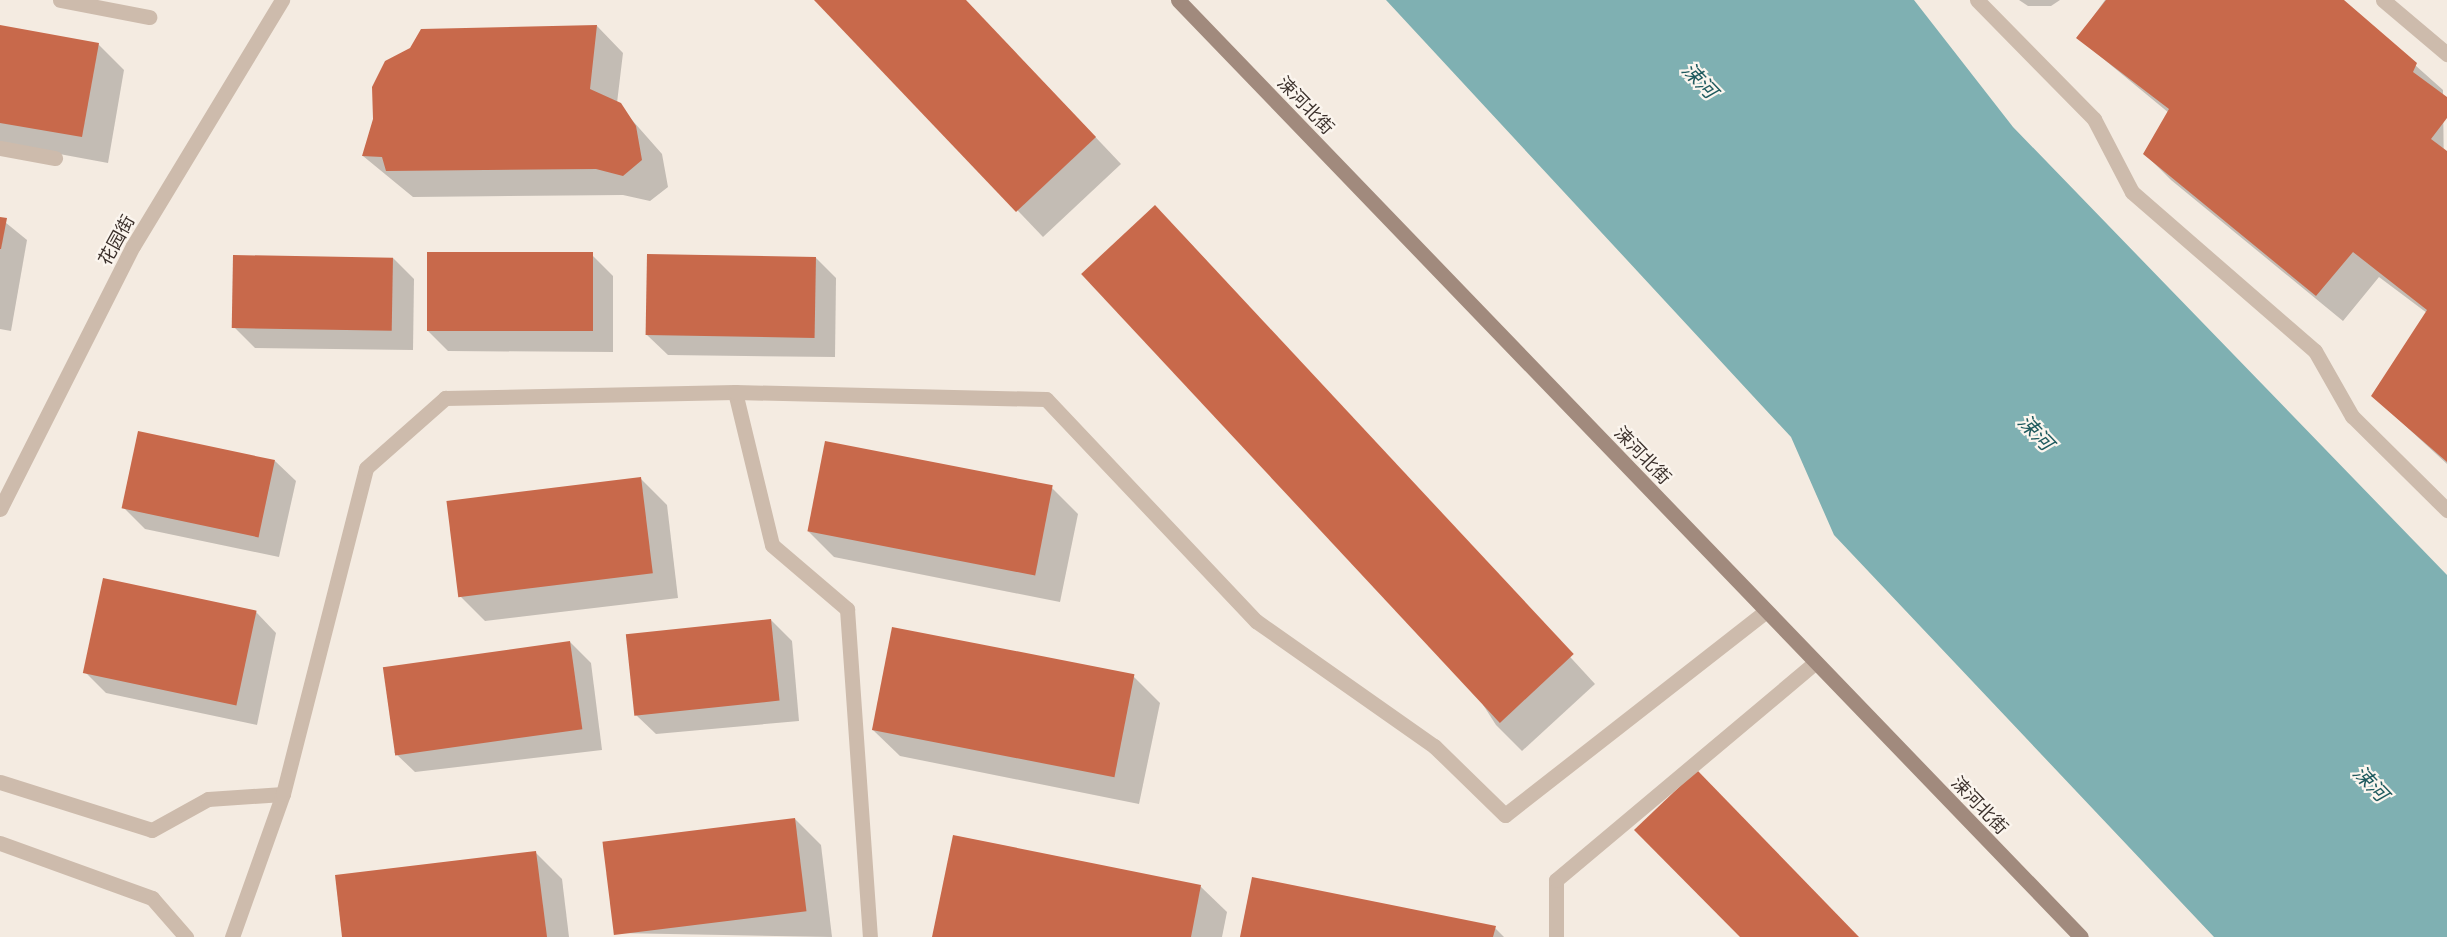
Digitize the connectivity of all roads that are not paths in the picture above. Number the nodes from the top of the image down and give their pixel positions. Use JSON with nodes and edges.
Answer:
{"nodes":[{"id":1,"x":60,"y":0,"type":"edge"},
{"id":2,"x":282,"y":0,"type":"edge"},
{"id":3,"x":1178,"y":0,"type":"edge"},
{"id":4,"x":1977,"y":0,"type":"edge"},
{"id":5,"x":2384,"y":0,"type":"edge"},
{"id":6,"x":149,"y":17,"type":"dead end"},
{"id":7,"x":2447,"y":54,"type":"edge"},
{"id":8,"x":0,"y":148,"type":"edge"},
{"id":9,"x":55,"y":158,"type":"dead end"},
{"id":10,"x":735,"y":392,"type":"junction"},
{"id":11,"x":0,"y":509,"type":"edge"},
{"id":12,"x":2447,"y":510,"type":"edge"},
{"id":13,"x":1766,"y":611,"type":"junction"},
{"id":14,"x":1816,"y":662,"type":"junction"},
{"id":15,"x":0,"y":782,"type":"edge"},
{"id":16,"x":283,"y":794,"type":"junction"},
{"id":17,"x":0,"y":843,"type":"edge"},
{"id":18,"x":186,"y":937,"type":"edge"},
{"id":19,"x":232,"y":937,"type":"edge"},
{"id":20,"x":870,"y":937,"type":"edge"},
{"id":21,"x":1556,"y":937,"type":"edge"},
{"id":22,"x":2080,"y":937,"type":"edge"}],
"edges":[{"from":1,"to":6,"type":"street"},
{"from":2,"to":11,"type":"street","name":"花园街"},
{"from":3,"to":13,"type":"main road","name":"涑河北街"},
{"from":4,"to":12,"type":"street"},
{"from":5,"to":7,"type":"street"},
{"from":8,"to":9,"type":"street"},
{"from":10,"to":13,"type":"street"},
{"from":10,"to":16,"type":"street"},
{"from":10,"to":20,"type":"street"},
{"from":13,"to":14,"type":"main road","name":"涑河北街"},
{"from":14,"to":21,"type":"street"},
{"from":14,"to":22,"type":"main road","name":"涑河北街"},
{"from":15,"to":16,"type":"street"},
{"from":16,"to":19,"type":"street"},
{"from":17,"to":18,"type":"street"}]}
